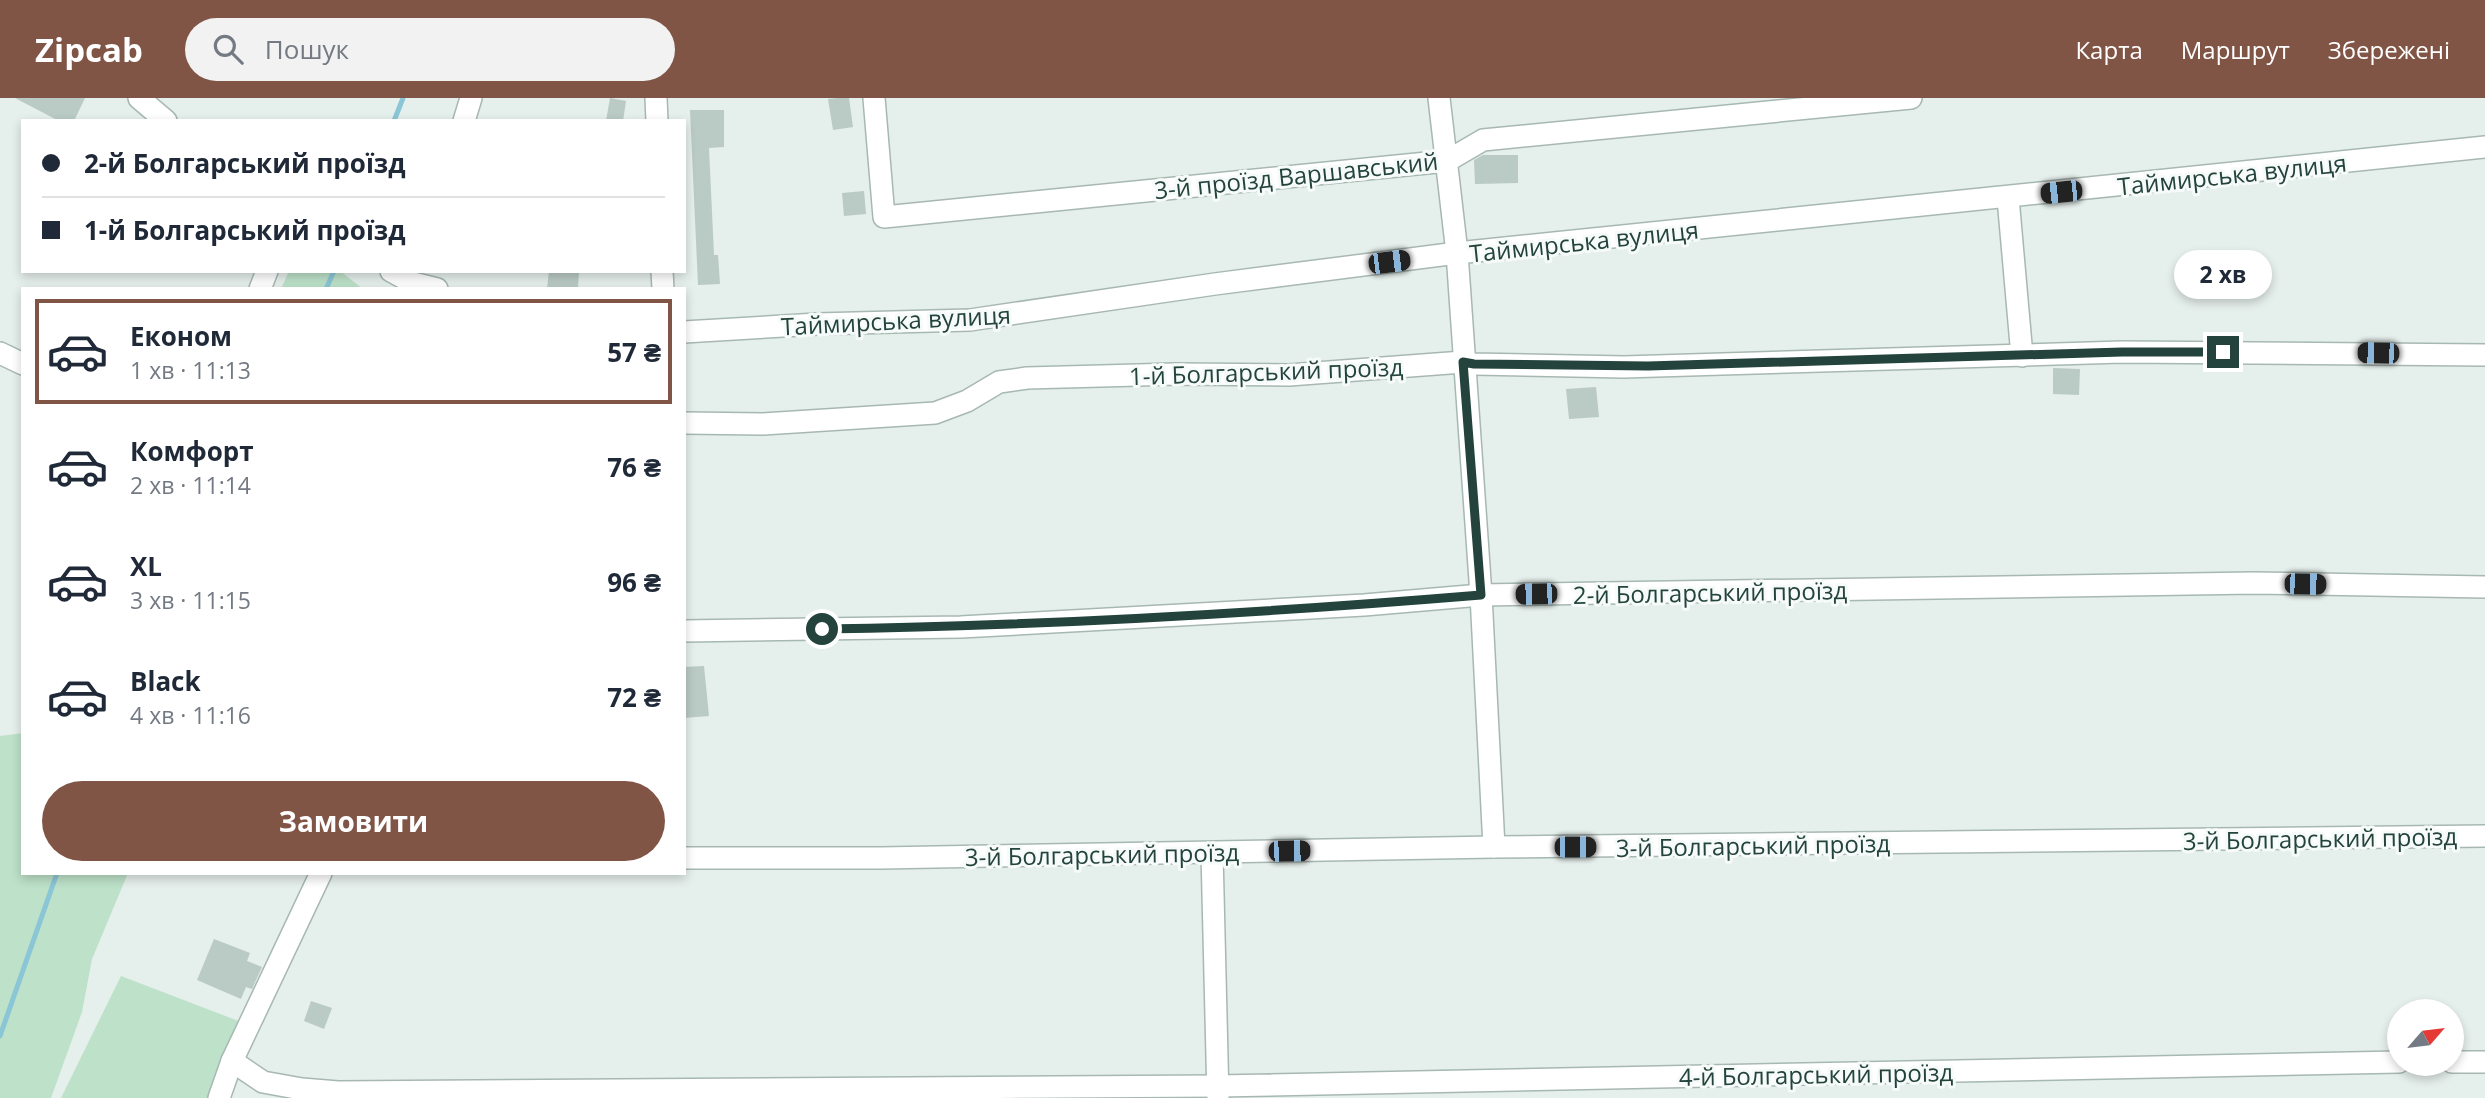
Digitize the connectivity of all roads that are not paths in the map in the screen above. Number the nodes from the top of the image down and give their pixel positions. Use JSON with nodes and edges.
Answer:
{"nodes":[{"id":1,"x":139,"y":98,"type":"edge"},
{"id":2,"x":471,"y":98,"type":"edge"},
{"id":3,"x":656,"y":98,"type":"edge"},
{"id":4,"x":874,"y":98,"type":"edge"},
{"id":5,"x":1439,"y":98,"type":"edge"},
{"id":6,"x":1911,"y":98,"type":"edge"},
{"id":7,"x":164,"y":119,"type":"edge"},
{"id":8,"x":465,"y":119,"type":"edge"},
{"id":9,"x":657,"y":119,"type":"edge"},
{"id":10,"x":2485,"y":132,"type":"edge"},
{"id":11,"x":2476,"y":148,"type":"edge"},
{"id":12,"x":1447,"y":161,"type":"junction"},
{"id":13,"x":2008,"y":198,"type":"junction"},
{"id":14,"x":1457,"y":253,"type":"junction"},
{"id":15,"x":415,"y":277,"type":"edge"},
{"id":16,"x":433,"y":287,"type":"edge"},
{"id":17,"x":686,"y":332,"type":"edge"},
{"id":18,"x":0,"y":353,"type":"edge"},
{"id":19,"x":2485,"y":355,"type":"edge"},
{"id":20,"x":2022,"y":356,"type":"junction"},
{"id":21,"x":1463,"y":362,"type":"junction"},
{"id":22,"x":21,"y":363,"type":"edge"},
{"id":23,"x":686,"y":424,"type":"edge"},
{"id":24,"x":2485,"y":587,"type":"edge"},
{"id":25,"x":1481,"y":595,"type":"junction"},
{"id":26,"x":686,"y":631,"type":"edge"},
{"id":27,"x":2485,"y":836,"type":"edge"},
{"id":28,"x":1494,"y":848,"type":"junction"},
{"id":29,"x":1212,"y":853,"type":"junction"},
{"id":30,"x":686,"y":858,"type":"edge"},
{"id":31,"x":320,"y":875,"type":"edge"},
{"id":32,"x":232,"y":1060,"type":"junction"},
{"id":33,"x":2387,"y":1062,"type":"edge"},
{"id":34,"x":2464,"y":1062,"type":"edge"},
{"id":35,"x":2485,"y":1062,"type":"edge"},
{"id":36,"x":1218,"y":1092,"type":"edge"},
{"id":37,"x":219,"y":1098,"type":"edge"}],
"edges":[{"from":1,"to":7,"type":"street"},
{"from":2,"to":8,"type":"street"},
{"from":3,"to":9,"type":"street"},
{"from":4,"to":12,"type":"street","name":"3-й проїзд Варшавський"},
{"from":5,"to":12,"type":"street"},
{"from":6,"to":12,"type":"street","name":"3-й проїзд Варшавський"},
{"from":10,"to":11,"type":"street"},
{"from":11,"to":13,"type":"street","name":"Таймирська вулиця"},
{"from":12,"to":14,"type":"street"},
{"from":13,"to":14,"type":"street","name":"Таймирська вулиця"},
{"from":13,"to":20,"type":"street"},
{"from":14,"to":17,"type":"street","name":"Таймирська вулиця"},
{"from":14,"to":21,"type":"street"},
{"from":15,"to":16,"type":"street"},
{"from":18,"to":22,"type":"street"},
{"from":19,"to":20,"type":"street","name":"1-й Болгарський проїзд"},
{"from":20,"to":21,"type":"street","name":"1-й Болгарський проїзд"},
{"from":21,"to":23,"type":"street","name":"1-й Болгарський проїзд"},
{"from":21,"to":25,"type":"street"},
{"from":24,"to":25,"type":"street","name":"2-й Болгарський проїзд"},
{"from":25,"to":26,"type":"street","name":"2-й Болгарський проїзд"},
{"from":25,"to":28,"type":"street"},
{"from":27,"to":28,"type":"street","name":"3-й Болгарський проїзд"},
{"from":28,"to":29,"type":"street","name":"3-й Болгарський проїзд"},
{"from":29,"to":30,"type":"street","name":"3-й Болгарський проїзд"},
{"from":29,"to":36,"type":"street"},
{"from":31,"to":32,"type":"street"},
{"from":32,"to":36,"type":"street","name":"4-й Болгарський проїзд"},
{"from":32,"to":37,"type":"street"},
{"from":33,"to":36,"type":"street","name":"4-й Болгарський проїзд"},
{"from":34,"to":35,"type":"street"}]}
